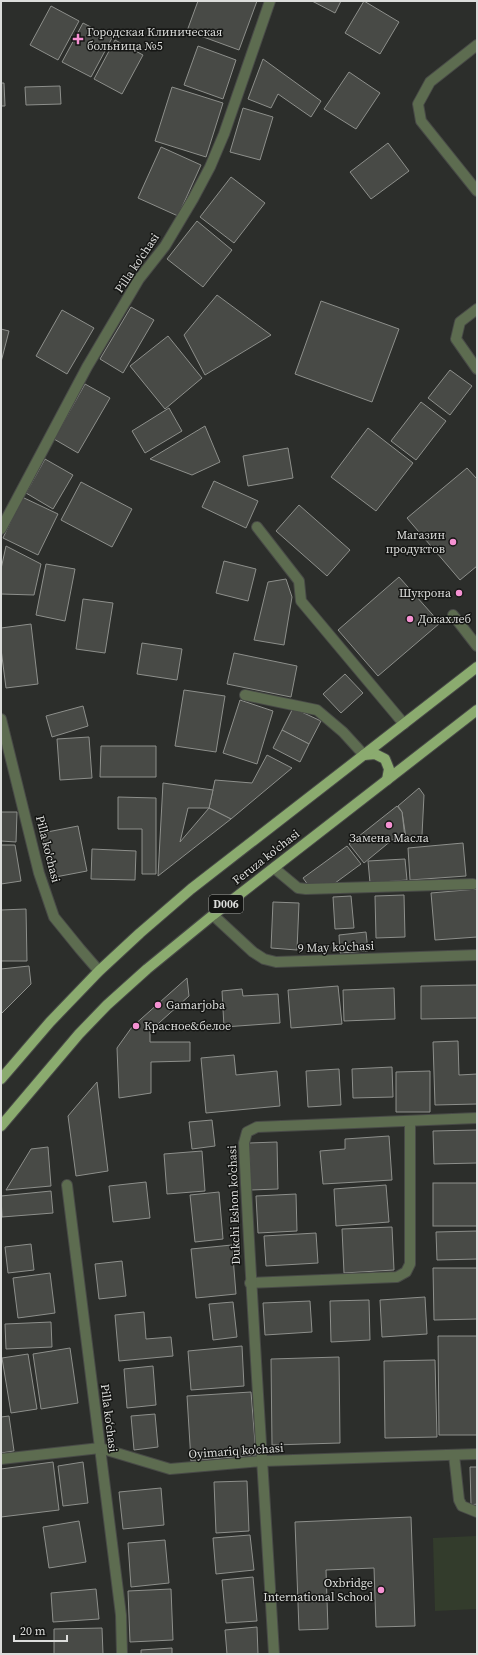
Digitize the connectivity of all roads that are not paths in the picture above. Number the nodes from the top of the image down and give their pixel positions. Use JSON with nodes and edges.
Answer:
{"nodes":[{"id":1,"x":270,"y":1,"type":"edge"},
{"id":2,"x":477,"y":45,"type":"edge"},
{"id":3,"x":477,"y":191,"type":"edge"},
{"id":4,"x":477,"y":309,"type":"edge"},
{"id":5,"x":477,"y":369,"type":"edge"},
{"id":6,"x":257,"y":527,"type":"dead end"},
{"id":7,"x":1,"y":529,"type":"edge"},
{"id":8,"x":453,"y":615,"type":"dead end"},
{"id":9,"x":477,"y":646,"type":"edge"},
{"id":10,"x":477,"y":667,"type":"edge"},
{"id":11,"x":245,"y":696,"type":"dead end"},
{"id":12,"x":477,"y":710,"type":"edge"},
{"id":13,"x":1,"y":719,"type":"edge"},
{"id":14,"x":404,"y":724,"type":"junction"},
{"id":15,"x":364,"y":755,"type":"junction"},
{"id":16,"x":387,"y":780,"type":"junction"},
{"id":17,"x":274,"y":868,"type":"junction"},
{"id":18,"x":473,"y":884,"type":"dead end"},
{"id":19,"x":213,"y":915,"type":"junction"},
{"id":20,"x":477,"y":955,"type":"edge"},
{"id":21,"x":99,"y":970,"type":"junction"},
{"id":22,"x":1,"y":1079,"type":"edge"},
{"id":23,"x":477,"y":1118,"type":"edge"},
{"id":24,"x":410,"y":1121,"type":"junction"},
{"id":25,"x":1,"y":1126,"type":"edge"},
{"id":26,"x":67,"y":1185,"type":"dead end"},
{"id":27,"x":250,"y":1284,"type":"junction"},
{"id":28,"x":100,"y":1448,"type":"junction"},
{"id":29,"x":477,"y":1454,"type":"edge"},
{"id":30,"x":454,"y":1455,"type":"junction"},
{"id":31,"x":1,"y":1459,"type":"edge"},
{"id":32,"x":263,"y":1461,"type":"junction"},
{"id":33,"x":477,"y":1512,"type":"edge"},
{"id":34,"x":122,"y":1654,"type":"edge"},
{"id":35,"x":274,"y":1654,"type":"edge"}],
"edges":[{"from":1,"to":7,"type":"street","name":"Pilla ko'chasi"},
{"from":2,"to":3,"type":"street"},
{"from":4,"to":5,"type":"street"},
{"from":6,"to":14,"type":"street"},
{"from":8,"to":9,"type":"street"},
{"from":10,"to":14,"type":"main road","name":"Feruza ko'chasi","number":"D006"},
{"from":11,"to":15,"type":"street"},
{"from":12,"to":16,"type":"main road","name":"Feruza ko'chasi","number":"D006"},
{"from":13,"to":21,"type":"street","name":"Pilla ko'chasi"},
{"from":14,"to":15,"type":"main road","name":"Feruza ko'chasi","number":"D006"},
{"from":15,"to":16,"type":"main road"},
{"from":15,"to":21,"type":"main road","name":"Feruza ko'chasi","number":"D006"},
{"from":16,"to":17,"type":"main road","name":"Feruza ko'chasi","number":"D006"},
{"from":17,"to":18,"type":"street"},
{"from":17,"to":19,"type":"main road","name":"Feruza ko'chasi","number":"D006"},
{"from":19,"to":20,"type":"street","name":"9 May ko'chasi"},
{"from":19,"to":25,"type":"main road","name":"Feruza ko'chasi","number":"D006"},
{"from":21,"to":22,"type":"main road","name":"Feruza ko'chasi","number":"D006"},
{"from":23,"to":24,"type":"street","name":"Dukchi Eshon ko'chasi"},
{"from":24,"to":27,"type":"street"},
{"from":24,"to":27,"type":"street","name":"Dukchi Eshon ko'chasi"},
{"from":26,"to":28,"type":"street","name":"Pilla ko‘chasi"},
{"from":27,"to":32,"type":"street","name":"Dukchi Eshon ko'chasi"},
{"from":28,"to":31,"type":"street","name":"Oyimariq ko'chasi"},
{"from":28,"to":32,"type":"street","name":"Oyimariq ko'chasi"},
{"from":28,"to":34,"type":"street","name":"Pilla ko‘chasi"},
{"from":29,"to":30,"type":"street","name":"Oyimariq ko'chasi"},
{"from":30,"to":32,"type":"street","name":"Oyimariq ko'chasi"},
{"from":30,"to":33,"type":"street"},
{"from":32,"to":35,"type":"street","name":"Dukchi Eshon ko'chasi"}]}
